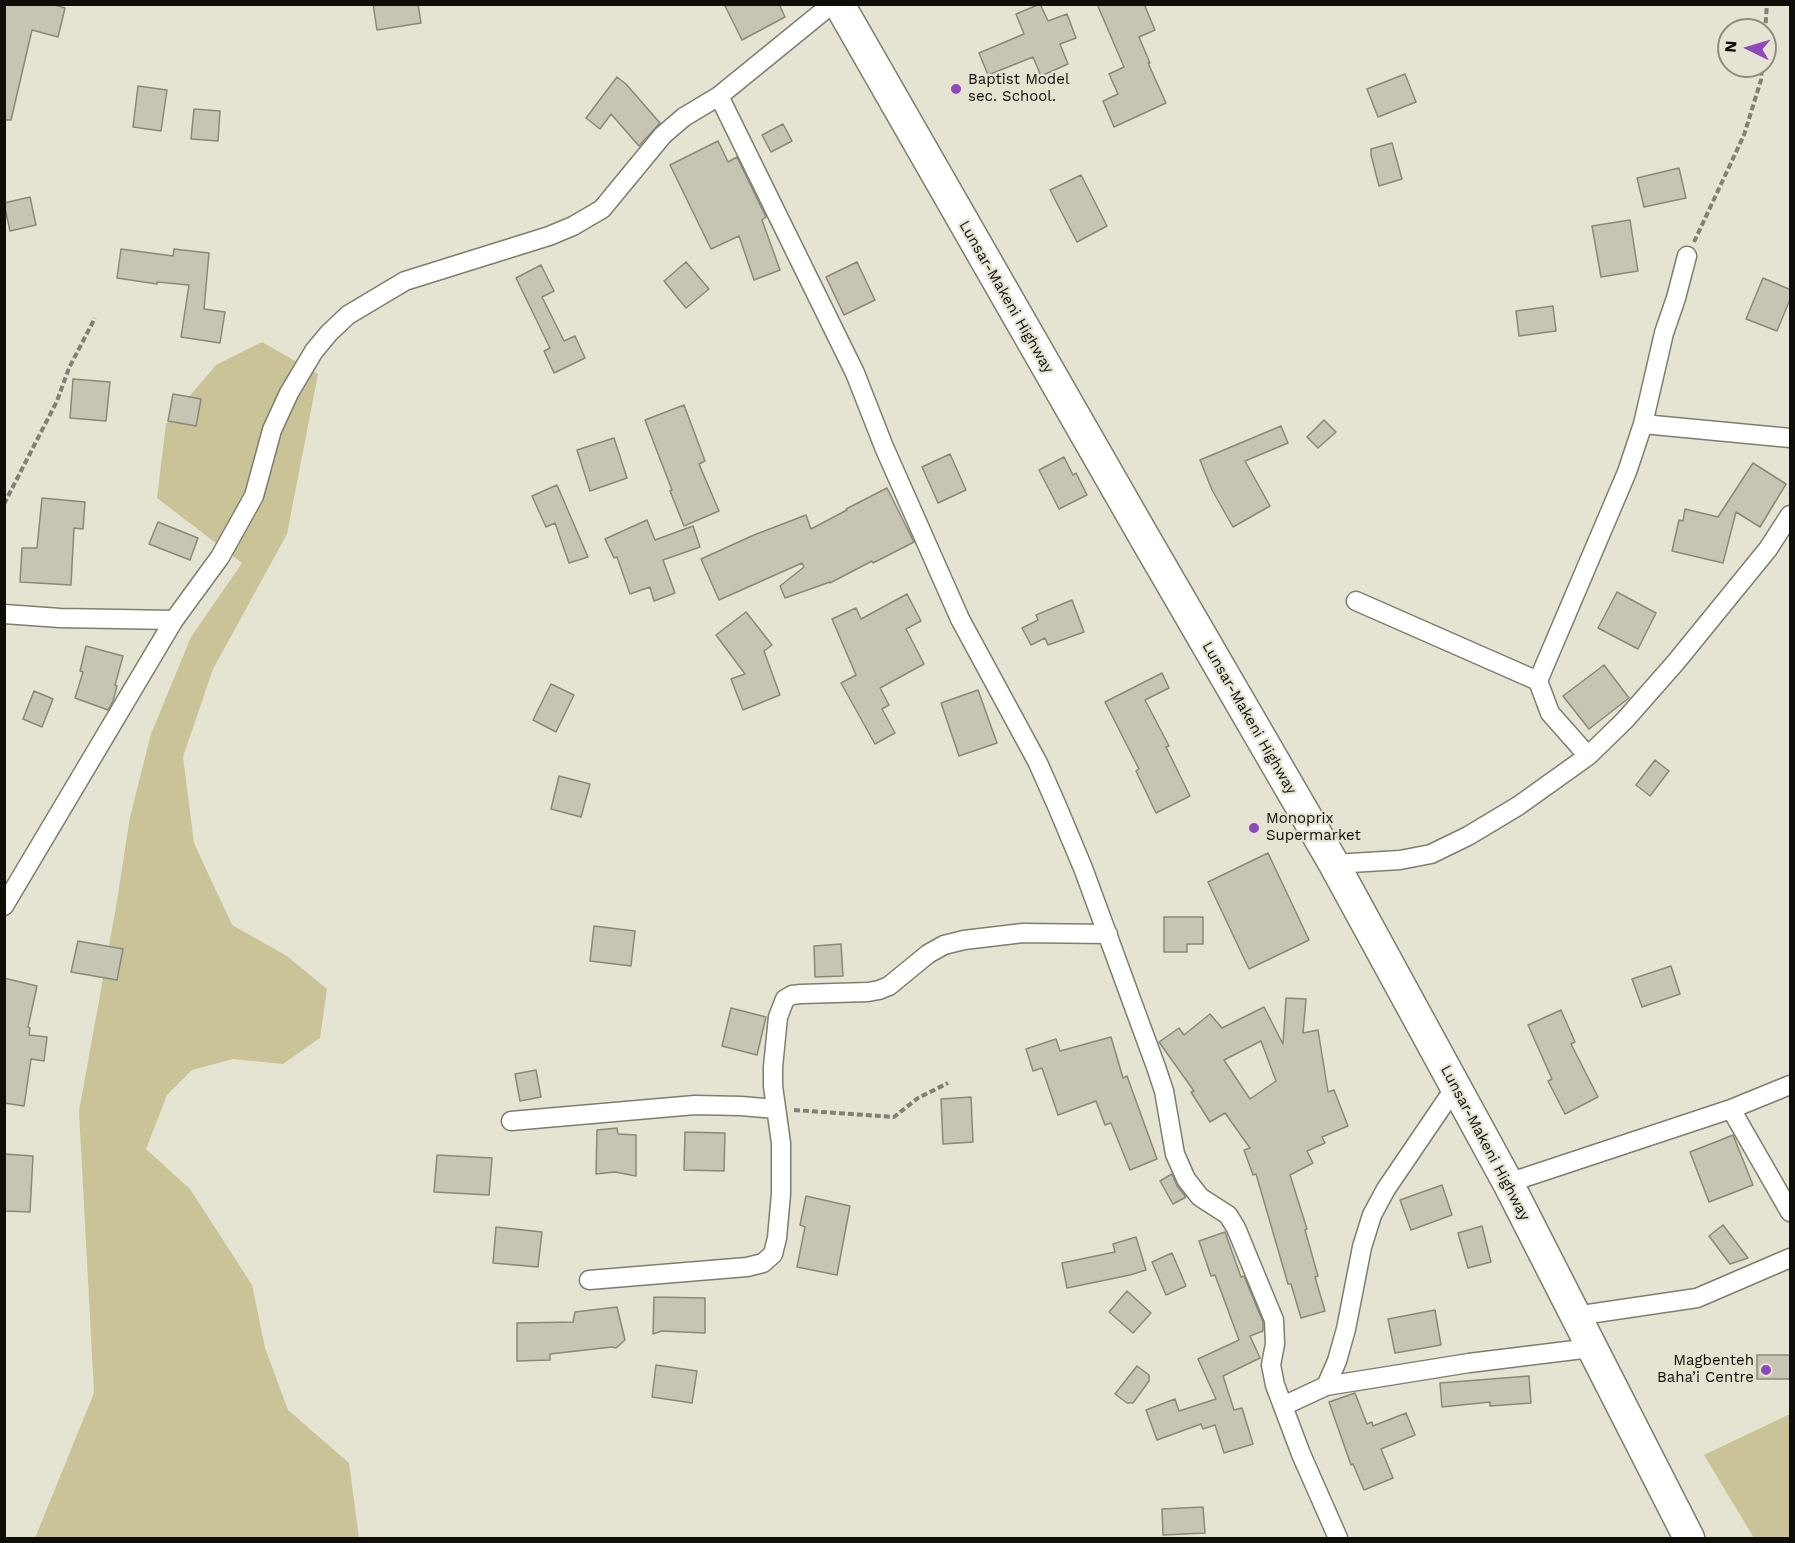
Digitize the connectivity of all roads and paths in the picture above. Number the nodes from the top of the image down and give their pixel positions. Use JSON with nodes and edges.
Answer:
{"nodes":[{"id":1,"x":832,"y":4,"type":"edge"},
{"id":2,"x":839,"y":4,"type":"edge"},
{"id":3,"x":1761,"y":78,"type":"edge"},
{"id":4,"x":719,"y":96,"type":"junction"},
{"id":5,"x":1687,"y":256,"type":"joint"},
{"id":6,"x":95,"y":318,"type":"dead end"},
{"id":7,"x":1643,"y":424,"type":"junction"},
{"id":8,"x":1791,"y":438,"type":"edge"},
{"id":9,"x":4,"y":504,"type":"edge"},
{"id":10,"x":1791,"y":515,"type":"edge"},
{"id":11,"x":1356,"y":601,"type":"dead end"},
{"id":12,"x":4,"y":614,"type":"edge"},
{"id":13,"x":174,"y":620,"type":"junction"},
{"id":14,"x":1538,"y":681,"type":"junction"},
{"id":15,"x":1588,"y":756,"type":"junction"},
{"id":16,"x":1334,"y":864,"type":"junction"},
{"id":17,"x":4,"y":906,"type":"edge"},
{"id":18,"x":1108,"y":934,"type":"junction"},
{"id":19,"x":948,"y":1083,"type":"dead end"},
{"id":20,"x":1791,"y":1085,"type":"edge"},
{"id":21,"x":1456,"y":1086,"type":"junction"},
{"id":22,"x":776,"y":1109,"type":"junction"},
{"id":23,"x":1731,"y":1109,"type":"junction"},
{"id":24,"x":511,"y":1121,"type":"dead end"},
{"id":25,"x":1508,"y":1183,"type":"junction"},
{"id":26,"x":1791,"y":1212,"type":"edge"},
{"id":27,"x":1791,"y":1258,"type":"edge"},
{"id":28,"x":590,"y":1280,"type":"dead end"},
{"id":29,"x":1575,"y":1316,"type":"junction"},
{"id":30,"x":1591,"y":1348,"type":"junction"},
{"id":31,"x":1326,"y":1386,"type":"junction"},
{"id":32,"x":1283,"y":1406,"type":"junction"},
{"id":33,"x":1338,"y":1539,"type":"edge"},
{"id":34,"x":1689,"y":1539,"type":"edge"}],
"edges":[{"from":1,"to":4,"type":"street"},
{"from":2,"to":16,"type":"main road","name":"Lunsar-Makeni Highway"},
{"from":3,"to":5,"type":"path"},
{"from":4,"to":13,"type":"street"},
{"from":4,"to":18,"type":"street"},
{"from":5,"to":7,"type":"street"},
{"from":6,"to":9,"type":"path"},
{"from":7,"to":8,"type":"street"},
{"from":7,"to":14,"type":"street"},
{"from":10,"to":15,"type":"street"},
{"from":11,"to":14,"type":"street"},
{"from":12,"to":13,"type":"street"},
{"from":13,"to":17,"type":"street"},
{"from":14,"to":15,"type":"street"},
{"from":15,"to":16,"type":"street"},
{"from":16,"to":21,"type":"main road","name":"Lunsar-Makeni Highway"},
{"from":18,"to":22,"type":"street"},
{"from":18,"to":32,"type":"street"},
{"from":19,"to":22,"type":"path"},
{"from":20,"to":23,"type":"street"},
{"from":21,"to":25,"type":"main road","name":"Lunsar-Makeni Highway"},
{"from":21,"to":31,"type":"street"},
{"from":22,"to":24,"type":"street"},
{"from":22,"to":28,"type":"street"},
{"from":23,"to":25,"type":"street"},
{"from":23,"to":26,"type":"street"},
{"from":25,"to":29,"type":"main road","name":"Lunsar-Makeni Highway"},
{"from":27,"to":29,"type":"street"},
{"from":29,"to":30,"type":"main road","name":"Lunsar-Makeni Highway"},
{"from":30,"to":31,"type":"street"},
{"from":30,"to":34,"type":"main road","name":"Lunsar-Makeni Highway"},
{"from":31,"to":32,"type":"street"},
{"from":32,"to":33,"type":"street"}]}
